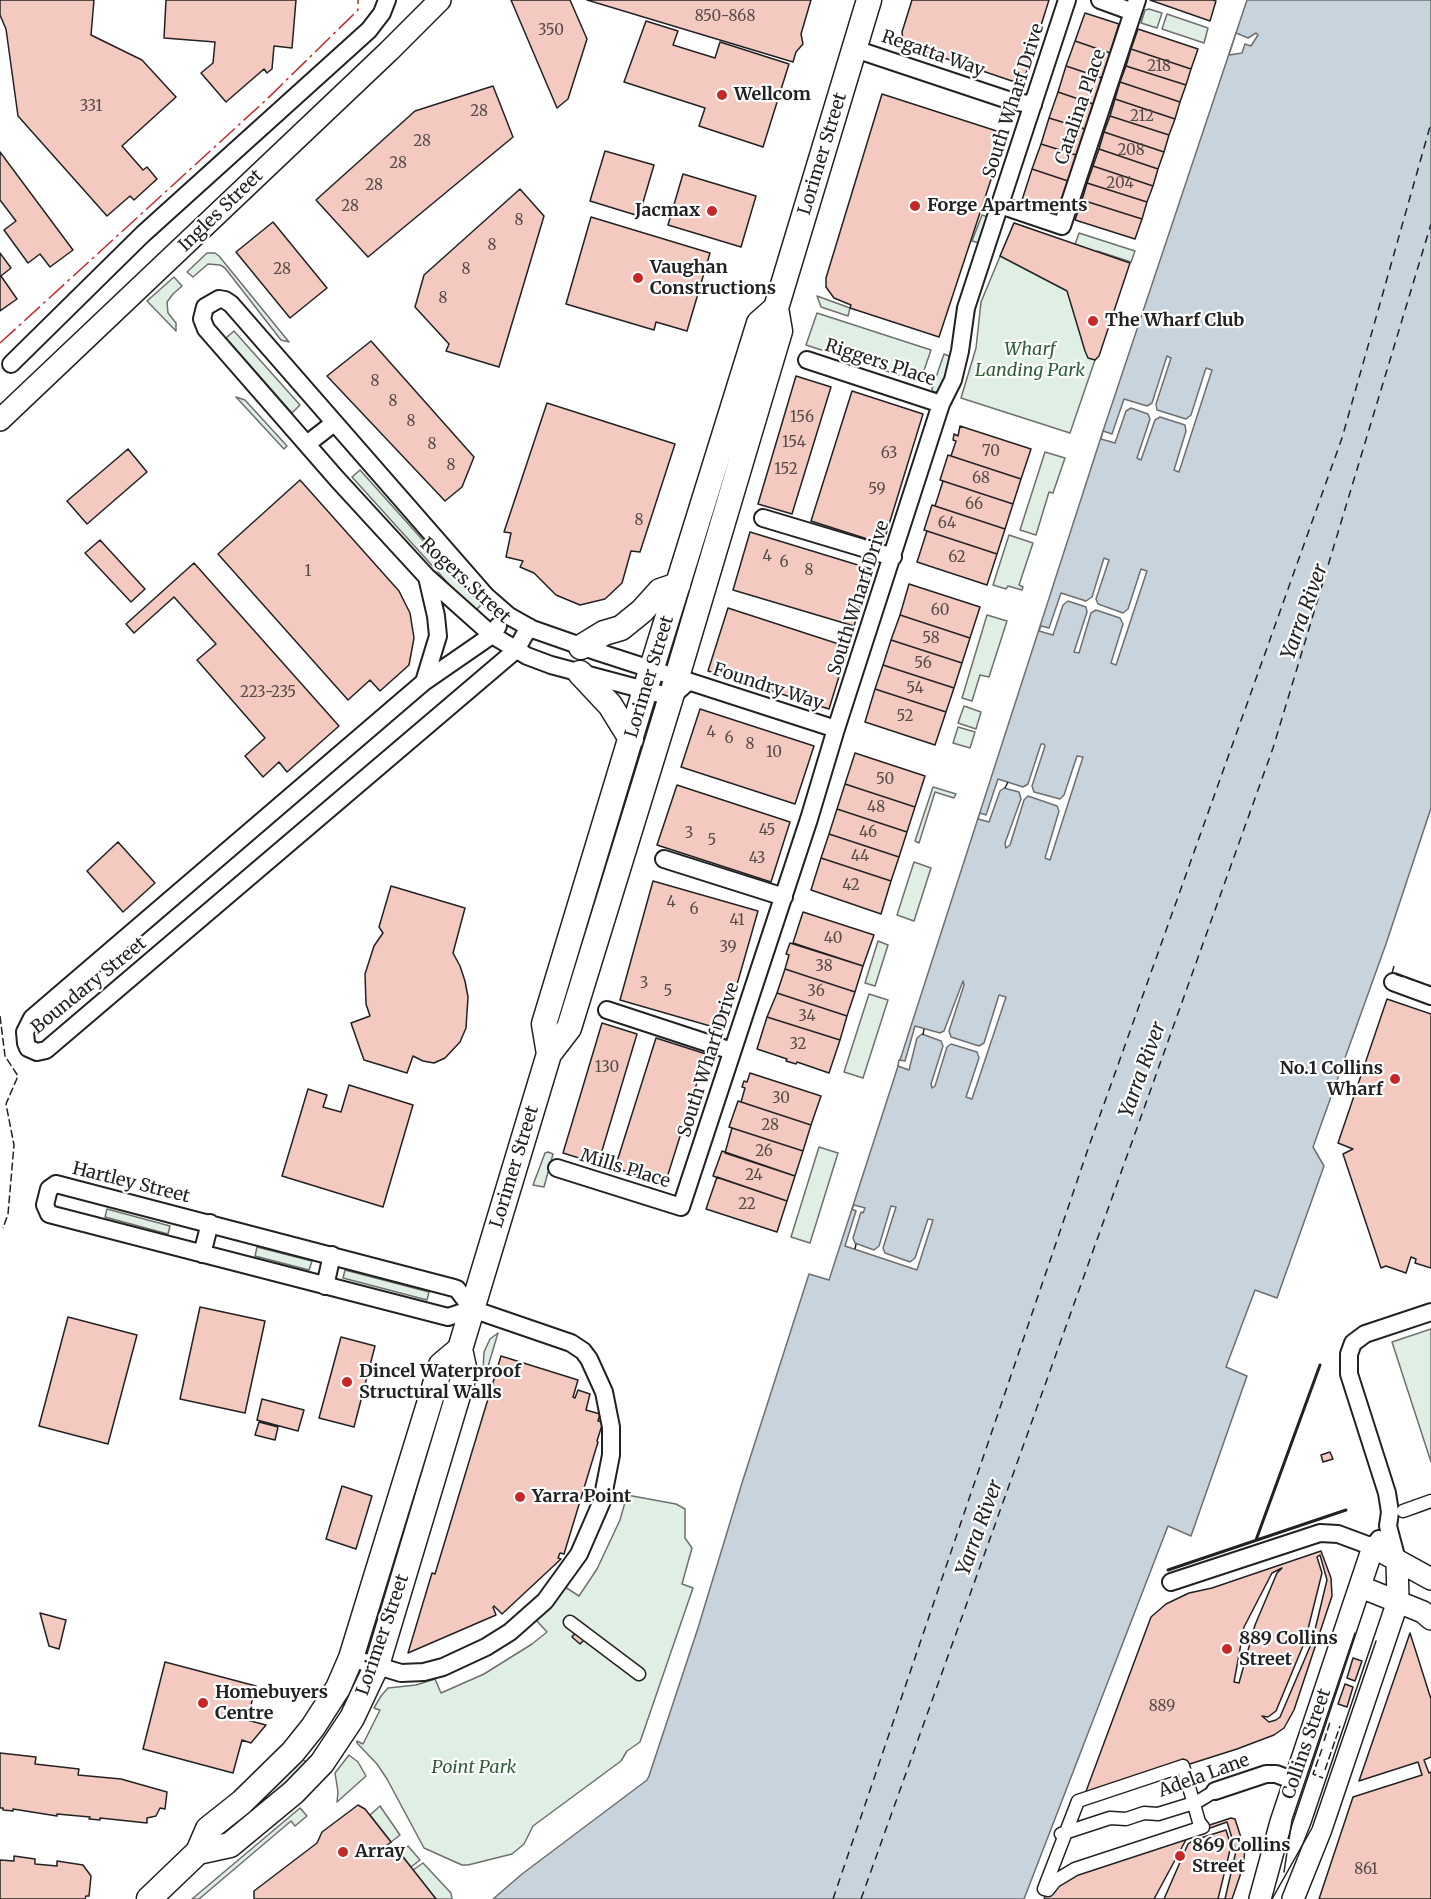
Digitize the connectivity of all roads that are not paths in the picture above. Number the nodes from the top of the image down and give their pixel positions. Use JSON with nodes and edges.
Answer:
{"nodes":[{"id":1,"x":387,"y":0,"type":"edge"},
{"id":2,"x":440,"y":0,"type":"edge"},
{"id":3,"x":869,"y":0,"type":"edge"},
{"id":4,"x":1067,"y":0,"type":"edge"},
{"id":5,"x":1100,"y":0,"type":"edge"},
{"id":6,"x":1135,"y":6,"type":"edge"},
{"id":7,"x":855,"y":48,"type":"junction"},
{"id":8,"x":1033,"y":105,"type":"junction"},
{"id":9,"x":1000,"y":205,"type":"junction"},
{"id":10,"x":776,"y":308,"type":"junction"},
{"id":11,"x":807,"y":360,"type":"dead end"},
{"id":12,"x":11,"y":364,"type":"dead end"},
{"id":13,"x":941,"y":404,"type":"junction"},
{"id":14,"x":0,"y":420,"type":"edge"},
{"id":15,"x":334,"y":423,"type":"junction"},
{"id":16,"x":307,"y":444,"type":"junction"},
{"id":17,"x":764,"y":518,"type":"dead end"},
{"id":18,"x":893,"y":557,"type":"junction"},
{"id":19,"x":427,"y":577,"type":"junction"},
{"id":20,"x":678,"y":585,"type":"junction"},
{"id":21,"x":507,"y":614,"type":"junction"},
{"id":22,"x":529,"y":627,"type":"junction"},
{"id":23,"x":492,"y":635,"type":"junction"},
{"id":24,"x":581,"y":646,"type":"junction"},
{"id":25,"x":516,"y":650,"type":"junction"},
{"id":26,"x":580,"y":673,"type":"junction"},
{"id":27,"x":649,"y":679,"type":"junction"},
{"id":28,"x":424,"y":682,"type":"junction"},
{"id":29,"x":678,"y":685,"type":"junction"},
{"id":30,"x":836,"y":729,"type":"junction"},
{"id":31,"x":631,"y":740,"type":"junction"},
{"id":32,"x":664,"y":859,"type":"dead end"},
{"id":33,"x":783,"y":897,"type":"junction"},
{"id":34,"x":1393,"y":982,"type":"dead end"},
{"id":35,"x":1431,"y":996,"type":"edge"},
{"id":36,"x":608,"y":1010,"type":"dead end"},
{"id":37,"x":732,"y":1051,"type":"junction"},
{"id":38,"x":549,"y":1054,"type":"junction"},
{"id":39,"x":557,"y":1168,"type":"dead end"},
{"id":40,"x":681,"y":1207,"type":"joint"},
{"id":41,"x":210,"y":1223,"type":"junction"},
{"id":42,"x":202,"y":1254,"type":"junction"},
{"id":43,"x":333,"y":1255,"type":"junction"},
{"id":44,"x":325,"y":1286,"type":"junction"},
{"id":45,"x":472,"y":1309,"type":"junction"},
{"id":46,"x":1431,"y":1312,"type":"edge"},
{"id":47,"x":460,"y":1349,"type":"junction"},
{"id":48,"x":1431,"y":1502,"type":"edge"},
{"id":49,"x":1404,"y":1511,"type":"dead end"},
{"id":50,"x":1388,"y":1526,"type":"junction"},
{"id":51,"x":1373,"y":1548,"type":"junction"},
{"id":52,"x":1397,"y":1560,"type":"junction"},
{"id":53,"x":1431,"y":1579,"type":"edge"},
{"id":54,"x":1171,"y":1582,"type":"dead end"},
{"id":55,"x":1361,"y":1587,"type":"junction"},
{"id":56,"x":1398,"y":1601,"type":"junction"},
{"id":57,"x":1431,"y":1619,"type":"edge"},
{"id":58,"x":570,"y":1622,"type":"dead end"},
{"id":59,"x":351,"y":1658,"type":"junction"},
{"id":60,"x":377,"y":1665,"type":"junction"},
{"id":61,"x":639,"y":1674,"type":"dead end"},
{"id":62,"x":1295,"y":1780,"type":"junction"},
{"id":63,"x":1215,"y":1791,"type":"joint"},
{"id":64,"x":1194,"y":1803,"type":"junction"},
{"id":65,"x":1062,"y":1834,"type":"junction"},
{"id":66,"x":198,"y":1852,"type":"junction"},
{"id":67,"x":149,"y":1899,"type":"edge"},
{"id":68,"x":1260,"y":1899,"type":"edge"},
{"id":69,"x":1293,"y":1899,"type":"edge"}],
"edges":[{"from":1,"to":12,"type":"street","name":"Ingles Street"},
{"from":2,"to":14,"type":"street","name":"Ingles Street"},
{"from":3,"to":7,"type":"main road","name":"Lorimer Street"},
{"from":4,"to":8,"type":"street","name":"South Wharf Drive"},
{"from":5,"to":6,"type":"street"},
{"from":6,"to":9,"type":"street","name":"Catalina Place"},
{"from":7,"to":8,"type":"street","name":"Regatta Way"},
{"from":7,"to":10,"type":"main road","name":"Lorimer Street"},
{"from":8,"to":9,"type":"street","name":"South Wharf Drive"},
{"from":9,"to":13,"type":"street","name":"South Wharf Drive"},
{"from":10,"to":20,"type":"main road","name":"Lorimer Street"},
{"from":10,"to":29,"type":"main road","name":"Lorimer Street"},
{"from":11,"to":13,"type":"street","name":"Riggers Place"},
{"from":13,"to":18,"type":"street","name":"South Wharf Drive"},
{"from":15,"to":16,"type":"street"},
{"from":15,"to":16,"type":"street","name":"Rogers Street"},
{"from":15,"to":21,"type":"street","name":"Rogers Street"},
{"from":16,"to":19,"type":"street","name":"Rogers Street"},
{"from":17,"to":18,"type":"street"},
{"from":18,"to":30,"type":"street","name":"South Wharf Drive"},
{"from":19,"to":23,"type":"street","name":"Rogers Street"},
{"from":19,"to":28,"type":"street"},
{"from":20,"to":24,"type":"main road"},
{"from":20,"to":27,"type":"main road","name":"Lorimer Street"},
{"from":21,"to":22,"type":"street","name":"Rogers Street"},
{"from":21,"to":23,"type":"street","name":"Boundary Street"},
{"from":22,"to":24,"type":"street","name":"Rogers Street"},
{"from":22,"to":25,"type":"street","name":"Boundary Street"},
{"from":23,"to":25,"type":"street","name":"Rogers Street"},
{"from":23,"to":28,"type":"street","name":"Boundary Street"},
{"from":24,"to":27,"type":"street","name":"Rogers Street"},
{"from":25,"to":26,"type":"street","name":"Rogers Street"},
{"from":25,"to":28,"type":"street","name":"Boundary Street"},
{"from":26,"to":27,"type":"street","name":"Rogers Street"},
{"from":26,"to":31,"type":"main road"},
{"from":27,"to":29,"type":"street","name":"Rogers Street"},
{"from":27,"to":31,"type":"main road","name":"Lorimer Street"},
{"from":29,"to":30,"type":"street","name":"Foundry Way"},
{"from":29,"to":38,"type":"main road","name":"Lorimer Street"},
{"from":30,"to":33,"type":"street","name":"South Wharf Drive"},
{"from":31,"to":38,"type":"main road","name":"Lorimer Street"},
{"from":32,"to":33,"type":"street"},
{"from":33,"to":37,"type":"street","name":"South Wharf Drive"},
{"from":34,"to":35,"type":"street"},
{"from":36,"to":37,"type":"street"},
{"from":37,"to":40,"type":"street","name":"South Wharf Drive"},
{"from":38,"to":45,"type":"main road","name":"Lorimer Street"},
{"from":39,"to":40,"type":"street","name":"Mills Place"},
{"from":41,"to":42,"type":"street"},
{"from":41,"to":42,"type":"street","name":"Hartley Street"},
{"from":41,"to":43,"type":"street","name":"Hartley Street"},
{"from":42,"to":44,"type":"street","name":"Hartley Street"},
{"from":43,"to":44,"type":"street"},
{"from":43,"to":45,"type":"street","name":"Hartley Street"},
{"from":44,"to":45,"type":"street","name":"Hartley Street"},
{"from":45,"to":47,"type":"main road","name":"Lorimer Street"},
{"from":45,"to":60,"type":"street"},
{"from":46,"to":50,"type":"street"},
{"from":47,"to":59,"type":"main road","name":"Lorimer Street"},
{"from":47,"to":60,"type":"main road","name":"Lorimer Street"},
{"from":48,"to":49,"type":"street"},
{"from":50,"to":51,"type":"street","name":"Collins Street"},
{"from":50,"to":52,"type":"street"},
{"from":51,"to":52,"type":"street"},
{"from":51,"to":54,"type":"street"},
{"from":51,"to":55,"type":"street","name":"Collins Street"},
{"from":52,"to":53,"type":"street"},
{"from":52,"to":56,"type":"street"},
{"from":55,"to":56,"type":"street"},
{"from":55,"to":62,"type":"street","name":"Collins Street"},
{"from":56,"to":57,"type":"street"},
{"from":56,"to":69,"type":"street"},
{"from":58,"to":61,"type":"street"},
{"from":59,"to":60,"type":"street"},
{"from":59,"to":66,"type":"main road","name":"Lorimer Street"},
{"from":60,"to":66,"type":"main road","name":"Lorimer Street"},
{"from":62,"to":63,"type":"street","name":"Adela Lane"},
{"from":62,"to":68,"type":"street","name":"Collins Street"},
{"from":63,"to":64,"type":"street","name":"Adela Lane"},
{"from":64,"to":65,"type":"street","name":"Adela Lane"},
{"from":64,"to":65,"type":"street"},
{"from":64,"to":65,"type":"street"},
{"from":66,"to":67,"type":"main road","name":"Lorimer Street"}]}
